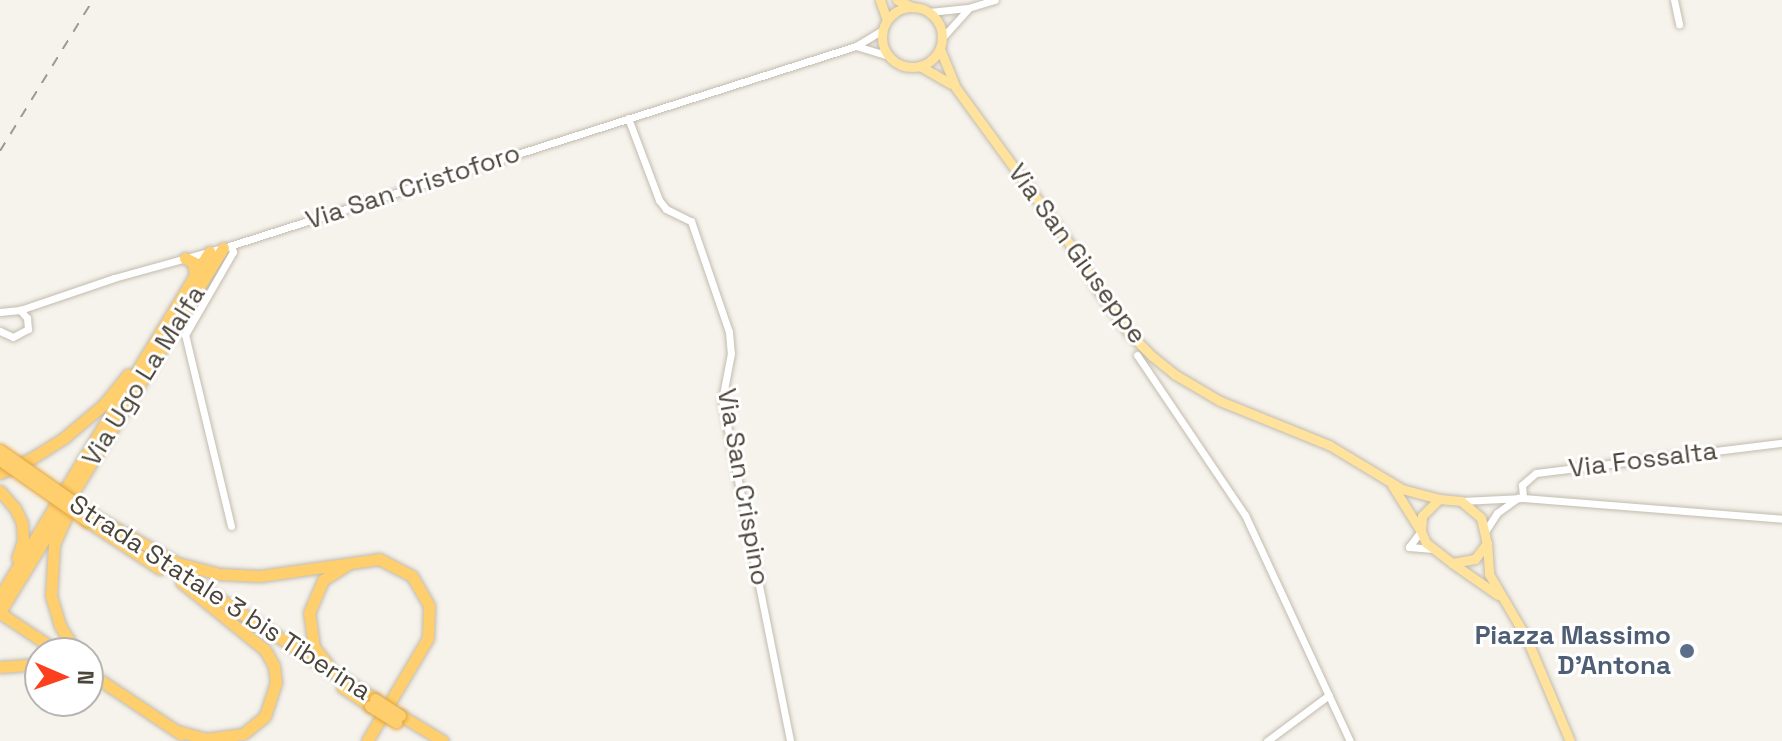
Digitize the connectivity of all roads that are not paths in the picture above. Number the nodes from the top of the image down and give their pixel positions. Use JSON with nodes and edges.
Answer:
{"nodes":[{"id":1,"x":880,"y":0,"type":"edge"},
{"id":2,"x":897,"y":0,"type":"edge"},
{"id":3,"x":995,"y":0,"type":"edge"},
{"id":4,"x":1674,"y":0,"type":"edge"},
{"id":5,"x":912,"y":7,"type":"junction"},
{"id":6,"x":968,"y":8,"type":"junction"},
{"id":7,"x":929,"y":12,"type":"junction"},
{"id":8,"x":1679,"y":24,"type":"dead end"},
{"id":9,"x":885,"y":25,"type":"junction"},
{"id":10,"x":941,"y":43,"type":"junction"},
{"id":11,"x":856,"y":46,"type":"junction"},
{"id":12,"x":889,"y":56,"type":"junction"},
{"id":13,"x":920,"y":66,"type":"junction"},
{"id":14,"x":956,"y":88,"type":"junction"},
{"id":15,"x":628,"y":118,"type":"junction"},
{"id":16,"x":227,"y":247,"type":"junction"},
{"id":17,"x":185,"y":258,"type":"junction"},
{"id":18,"x":211,"y":258,"type":"junction"},
{"id":19,"x":195,"y":278,"type":"junction"},
{"id":20,"x":20,"y":310,"type":"junction"},
{"id":21,"x":0,"y":312,"type":"edge"},
{"id":22,"x":0,"y":331,"type":"edge"},
{"id":23,"x":154,"y":344,"type":"junction"},
{"id":24,"x":1137,"y":355,"type":"dead end"},
{"id":25,"x":104,"y":441,"type":"junction"},
{"id":26,"x":1782,"y":443,"type":"edge"},
{"id":27,"x":0,"y":450,"type":"edge"},
{"id":28,"x":0,"y":460,"type":"edge"},
{"id":29,"x":0,"y":473,"type":"edge"},
{"id":30,"x":1390,"y":482,"type":"junction"},
{"id":31,"x":0,"y":491,"type":"edge"},
{"id":32,"x":1520,"y":498,"type":"junction"},
{"id":33,"x":1439,"y":499,"type":"junction"},
{"id":34,"x":1461,"y":501,"type":"junction"},
{"id":35,"x":89,"y":517,"type":"junction"},
{"id":36,"x":1782,"y":519,"type":"edge"},
{"id":37,"x":231,"y":526,"type":"dead end"},
{"id":38,"x":1486,"y":530,"type":"junction"},
{"id":39,"x":1421,"y":531,"type":"junction"},
{"id":40,"x":1487,"y":543,"type":"junction"},
{"id":41,"x":1432,"y":550,"type":"junction"},
{"id":42,"x":359,"y":560,"type":"junction"},
{"id":43,"x":1452,"y":563,"type":"junction"},
{"id":44,"x":180,"y":582,"type":"junction"},
{"id":45,"x":0,"y":585,"type":"edge"},
{"id":46,"x":0,"y":596,"type":"edge"},
{"id":47,"x":1503,"y":598,"type":"junction"},
{"id":48,"x":0,"y":612,"type":"edge"},
{"id":49,"x":36,"y":637,"type":"edge"},
{"id":50,"x":67,"y":637,"type":"edge"},
{"id":51,"x":24,"y":665,"type":"edge"},
{"id":52,"x":0,"y":667,"type":"edge"},
{"id":53,"x":104,"y":679,"type":"edge"},
{"id":54,"x":104,"y":684,"type":"edge"},
{"id":55,"x":115,"y":690,"type":"junction"},
{"id":56,"x":1329,"y":695,"type":"junction"},
{"id":57,"x":373,"y":703,"type":"junction"},
{"id":58,"x":398,"y":718,"type":"junction"},
{"id":59,"x":177,"y":731,"type":"junction"},
{"id":60,"x":192,"y":741,"type":"edge"},
{"id":61,"x":367,"y":741,"type":"edge"},
{"id":62,"x":428,"y":741,"type":"edge"},
{"id":63,"x":443,"y":741,"type":"edge"},
{"id":64,"x":790,"y":741,"type":"edge"},
{"id":65,"x":1267,"y":741,"type":"edge"},
{"id":66,"x":1350,"y":741,"type":"edge"},
{"id":67,"x":1570,"y":741,"type":"edge"}],
"edges":[{"from":1,"to":9,"type":"main road"},
{"from":2,"to":5,"type":"main road"},
{"from":3,"to":6,"type":"street"},
{"from":4,"to":8,"type":"street"},
{"from":5,"to":7,"type":"main road"},
{"from":5,"to":9,"type":"main road"},
{"from":6,"to":7,"type":"street"},
{"from":6,"to":10,"type":"street"},
{"from":7,"to":10,"type":"main road"},
{"from":9,"to":11,"type":"street","name":"Via San Cristoforo"},
{"from":9,"to":12,"type":"main road"},
{"from":10,"to":13,"type":"main road"},
{"from":10,"to":14,"type":"main road","name":"Via San Giuseppe"},
{"from":11,"to":12,"type":"street"},
{"from":11,"to":15,"type":"street","name":"Via San Cristoforo"},
{"from":12,"to":13,"type":"main road"},
{"from":13,"to":14,"type":"main road","name":"Via San Giuseppe"},
{"from":14,"to":30,"type":"main road","name":"Via San Giuseppe"},
{"from":15,"to":16,"type":"street","name":"Via San Cristoforo"},
{"from":15,"to":64,"type":"street","name":"Via San Crispino"},
{"from":16,"to":18,"type":"highway"},
{"from":16,"to":37,"type":"street"},
{"from":17,"to":18,"type":"street"},
{"from":17,"to":19,"type":"highway"},
{"from":17,"to":20,"type":"street"},
{"from":18,"to":19,"type":"highway","name":"Via Ugo La Malfa"},
{"from":18,"to":25,"type":"highway","name":"Via Ugo La Malfa"},
{"from":19,"to":23,"type":"highway","name":"Via Ugo La Malfa"},
{"from":20,"to":21,"type":"street"},
{"from":20,"to":22,"type":"street"},
{"from":23,"to":29,"type":"highway"},
{"from":23,"to":46,"type":"highway","name":"Via Ugo La Malfa"},
{"from":24,"to":56,"type":"street"},
{"from":25,"to":48,"type":"highway","name":"Via Ugo La Malfa"},
{"from":25,"to":50,"type":"highway"},
{"from":26,"to":32,"type":"street","name":"Via Fossalta"},
{"from":27,"to":35,"type":"highway","name":"Strada Statale 3 bis Tiberina","bridge":true},
{"from":28,"to":35,"type":"highway","name":"Strada Statale 3 bis Tiberina","bridge":true},
{"from":30,"to":33,"type":"main road","name":"Via San Giuseppe"},
{"from":30,"to":39,"type":"main road","name":"Via San Giuseppe"},
{"from":31,"to":45,"type":"highway"},
{"from":32,"to":34,"type":"street"},
{"from":32,"to":36,"type":"street"},
{"from":32,"to":38,"type":"street"},
{"from":33,"to":34,"type":"main road"},
{"from":33,"to":39,"type":"main road"},
{"from":34,"to":38,"type":"main road"},
{"from":35,"to":42,"type":"highway"},
{"from":35,"to":44,"type":"highway","name":"Strada Statale 3 bis Tiberina"},
{"from":35,"to":57,"type":"highway","name":"Strada Statale 3 bis Tiberina"},
{"from":38,"to":40,"type":"main road"},
{"from":39,"to":41,"type":"main road"},
{"from":39,"to":41,"type":"street"},
{"from":40,"to":43,"type":"main road"},
{"from":40,"to":47,"type":"main road"},
{"from":41,"to":43,"type":"main road"},
{"from":42,"to":57,"type":"highway"},
{"from":42,"to":61,"type":"highway"},
{"from":43,"to":47,"type":"main road"},
{"from":44,"to":57,"type":"highway","name":"Strada Statale 3 bis Tiberina"},
{"from":44,"to":59,"type":"highway"},
{"from":47,"to":67,"type":"main road"},
{"from":48,"to":49,"type":"highway"},
{"from":51,"to":52,"type":"highway"},
{"from":53,"to":55,"type":"highway"},
{"from":54,"to":55,"type":"highway"},
{"from":55,"to":59,"type":"highway"},
{"from":56,"to":65,"type":"street"},
{"from":56,"to":66,"type":"street"},
{"from":57,"to":58,"type":"highway","name":"Strada Statale 3 bis Tiberina","bridge":true},
{"from":58,"to":62,"type":"highway","name":"Strada Statale 3 bis Tiberina"},
{"from":58,"to":63,"type":"highway","name":"Strada Statale 3 bis Tiberina"},
{"from":59,"to":60,"type":"highway"}]}
